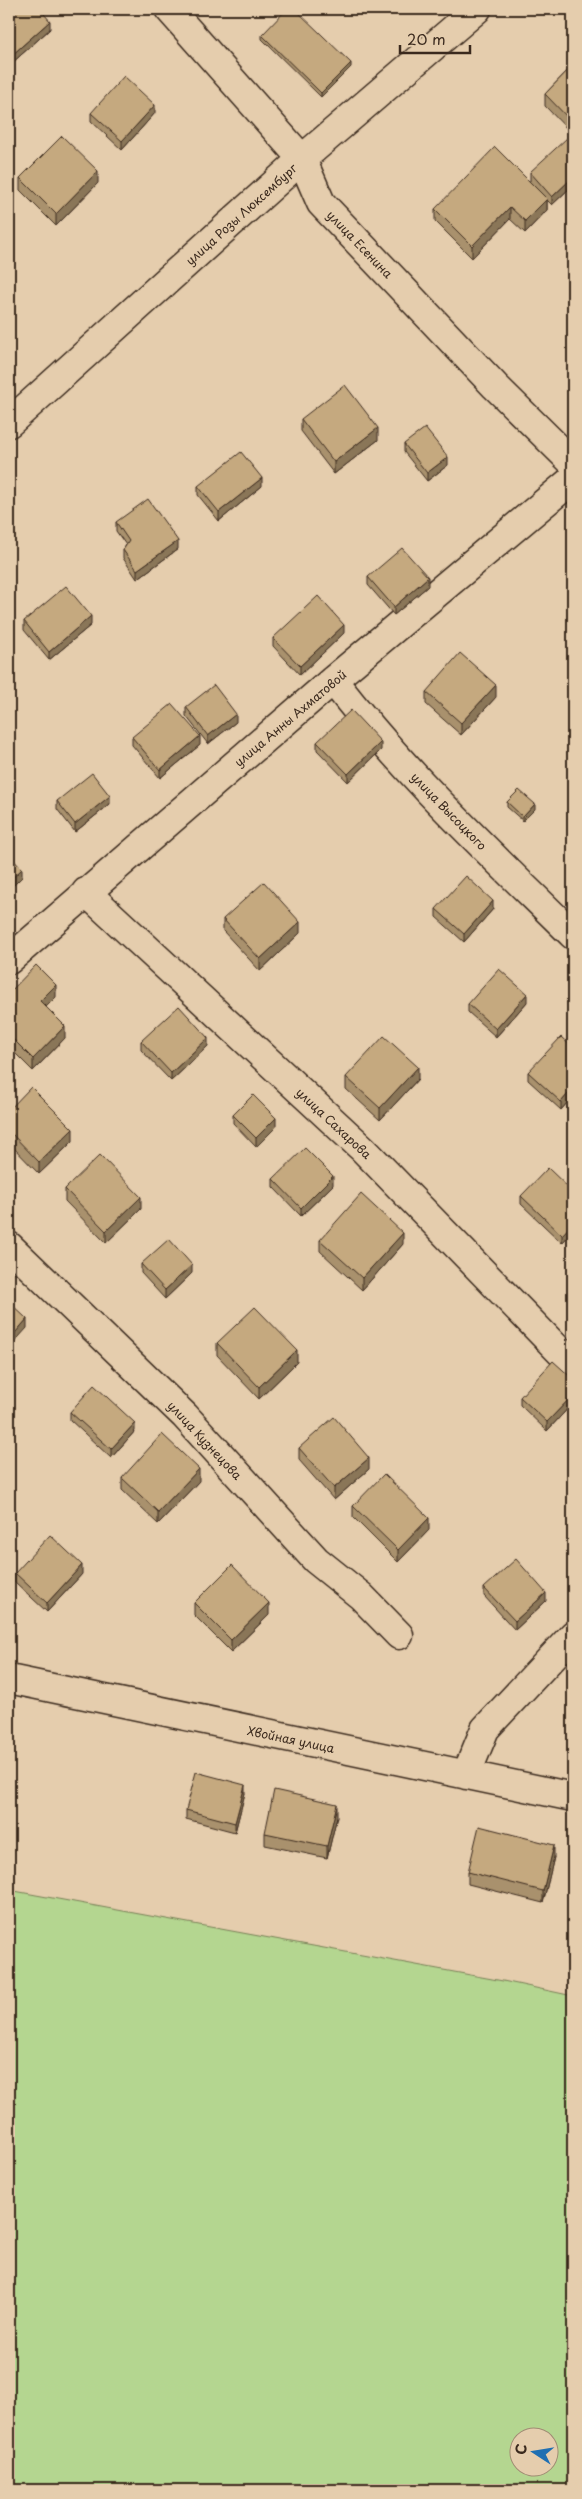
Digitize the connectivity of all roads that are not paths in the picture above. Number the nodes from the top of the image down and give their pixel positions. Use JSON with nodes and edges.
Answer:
{"nodes":[{"id":1,"x":169,"y":9,"type":"edge"},
{"id":2,"x":477,"y":9,"type":"edge"},
{"id":3,"x":302,"y":159,"type":"junction"},
{"id":4,"x":9,"y":423,"type":"edge"},
{"id":5,"x":573,"y":463,"type":"edge"},
{"id":6,"x":573,"y":479,"type":"edge"},
{"id":7,"x":333,"y":680,"type":"junction"},
{"id":8,"x":86,"y":892,"type":"junction"},
{"id":9,"x":573,"y":935,"type":"edge"},
{"id":10,"x":9,"y":960,"type":"edge"},
{"id":11,"x":9,"y":1246,"type":"edge"},
{"id":12,"x":573,"y":1365,"type":"edge"},
{"id":13,"x":399,"y":1635,"type":"dead end"},
{"id":14,"x":573,"y":1635,"type":"edge"},
{"id":15,"x":9,"y":1679,"type":"edge"},
{"id":16,"x":466,"y":1775,"type":"junction"},
{"id":17,"x":573,"y":1798,"type":"edge"}],
"edges":[{"from":1,"to":3,"type":"street","name":"улица Есенина"},
{"from":2,"to":3,"type":"street","name":"улица Розы Люксембург"},
{"from":3,"to":4,"type":"street","name":"улица Розы Люксембург"},
{"from":3,"to":5,"type":"street","name":"улица Есенина"},
{"from":6,"to":7,"type":"street","name":"улица Анны Ахматовой"},
{"from":7,"to":8,"type":"street","name":"улица Анны Ахматовой"},
{"from":7,"to":9,"type":"street","name":"улица Высоцкого"},
{"from":8,"to":10,"type":"street","name":"улица Анны Ахматовой"},
{"from":8,"to":12,"type":"street","name":"улица Сахарова"},
{"from":11,"to":13,"type":"street","name":"улица Кузнецова"},
{"from":14,"to":16,"type":"street"},
{"from":15,"to":16,"type":"street","name":"Хвойная улица"},
{"from":16,"to":17,"type":"street","name":"Хвойная улица"}]}
